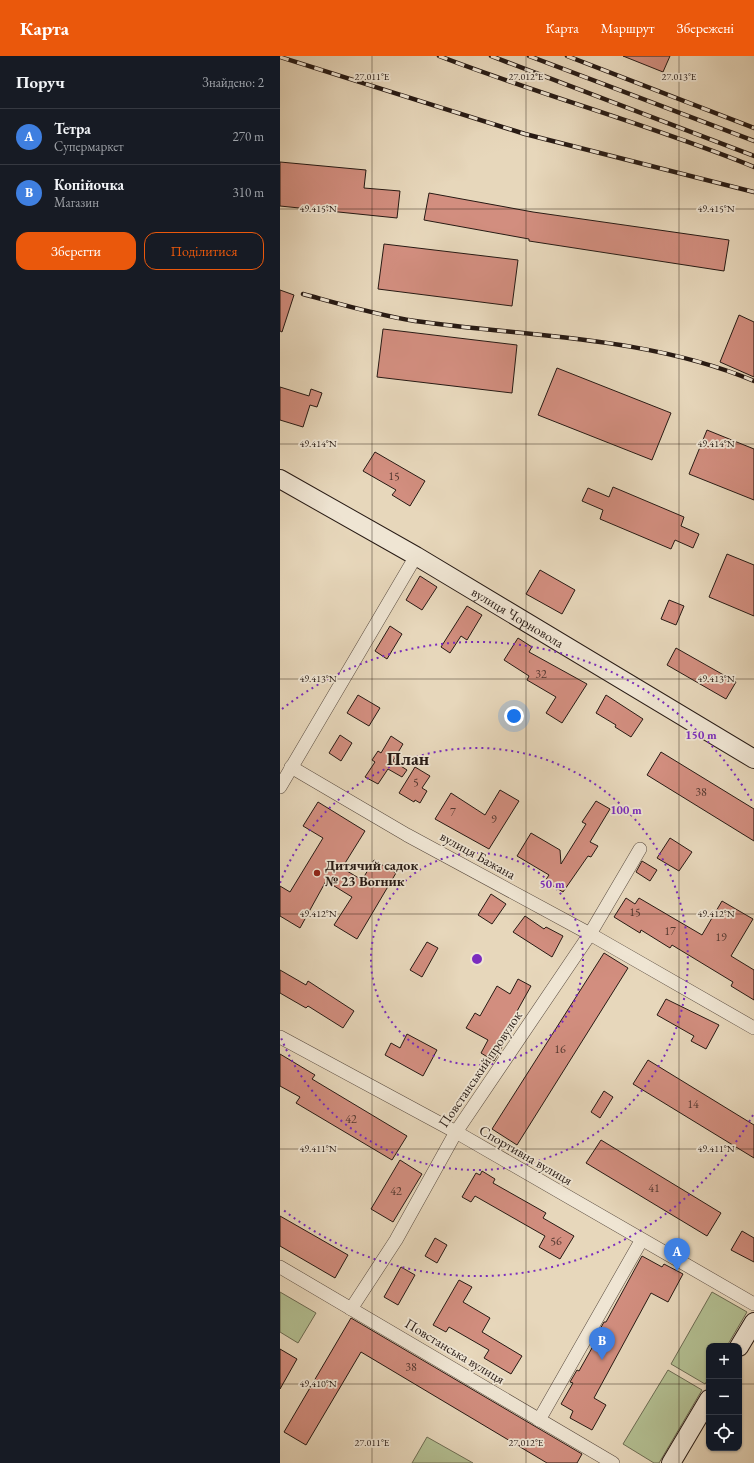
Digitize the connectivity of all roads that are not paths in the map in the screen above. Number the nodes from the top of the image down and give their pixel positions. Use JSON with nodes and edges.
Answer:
{"nodes":[{"id":1,"x":280,"y":480,"type":"edge"},
{"id":2,"x":416,"y":556,"type":"junction"},
{"id":3,"x":754,"y":759,"type":"edge"},
{"id":4,"x":291,"y":767,"type":"junction"},
{"id":5,"x":280,"y":787,"type":"edge"},
{"id":6,"x":640,"y":849,"type":"dead end"},
{"id":7,"x":590,"y":934,"type":"junction"},
{"id":8,"x":754,"y":1028,"type":"edge"},
{"id":9,"x":280,"y":1037,"type":"edge"},
{"id":10,"x":456,"y":1132,"type":"junction"},
{"id":11,"x":641,"y":1241,"type":"junction"},
{"id":12,"x":280,"y":1267,"type":"edge"},
{"id":13,"x":754,"y":1304,"type":"edge"},
{"id":14,"x":351,"y":1308,"type":"junction"},
{"id":15,"x":754,"y":1322,"type":"edge"},
{"id":16,"x":741,"y":1343,"type":"edge"},
{"id":17,"x":706,"y":1404,"type":"edge"},
{"id":18,"x":539,"y":1420,"type":"junction"},
{"id":19,"x":613,"y":1463,"type":"edge"},
{"id":20,"x":671,"y":1463,"type":"edge"}],
"edges":[{"from":1,"to":2,"type":"street","name":"вулиця Чорновола"},
{"from":2,"to":3,"type":"street","name":"вулиця Чорновола"},
{"from":2,"to":4,"type":"street"},
{"from":4,"to":5,"type":"street"},
{"from":4,"to":7,"type":"street","name":"вулиця Бажана"},
{"from":6,"to":7,"type":"street","name":"Повстанський провулок"},
{"from":7,"to":8,"type":"street","name":"вулиця Бажана"},
{"from":7,"to":10,"type":"street","name":"Повстанський провулок"},
{"from":9,"to":10,"type":"street","name":"Спортивна вулиця"},
{"from":10,"to":11,"type":"street","name":"Спортивна вулиця"},
{"from":10,"to":14,"type":"street","name":"Повстанський провулок"},
{"from":11,"to":13,"type":"street","name":"Спортивна вулиця"},
{"from":11,"to":18,"type":"street"},
{"from":12,"to":14,"type":"street","name":"Повстанська вулиця"},
{"from":14,"to":18,"type":"street","name":"Повстанська вулиця"},
{"from":15,"to":16,"type":"street"},
{"from":17,"to":20,"type":"street"},
{"from":18,"to":19,"type":"street","name":"Повстанська вулиця"}]}
